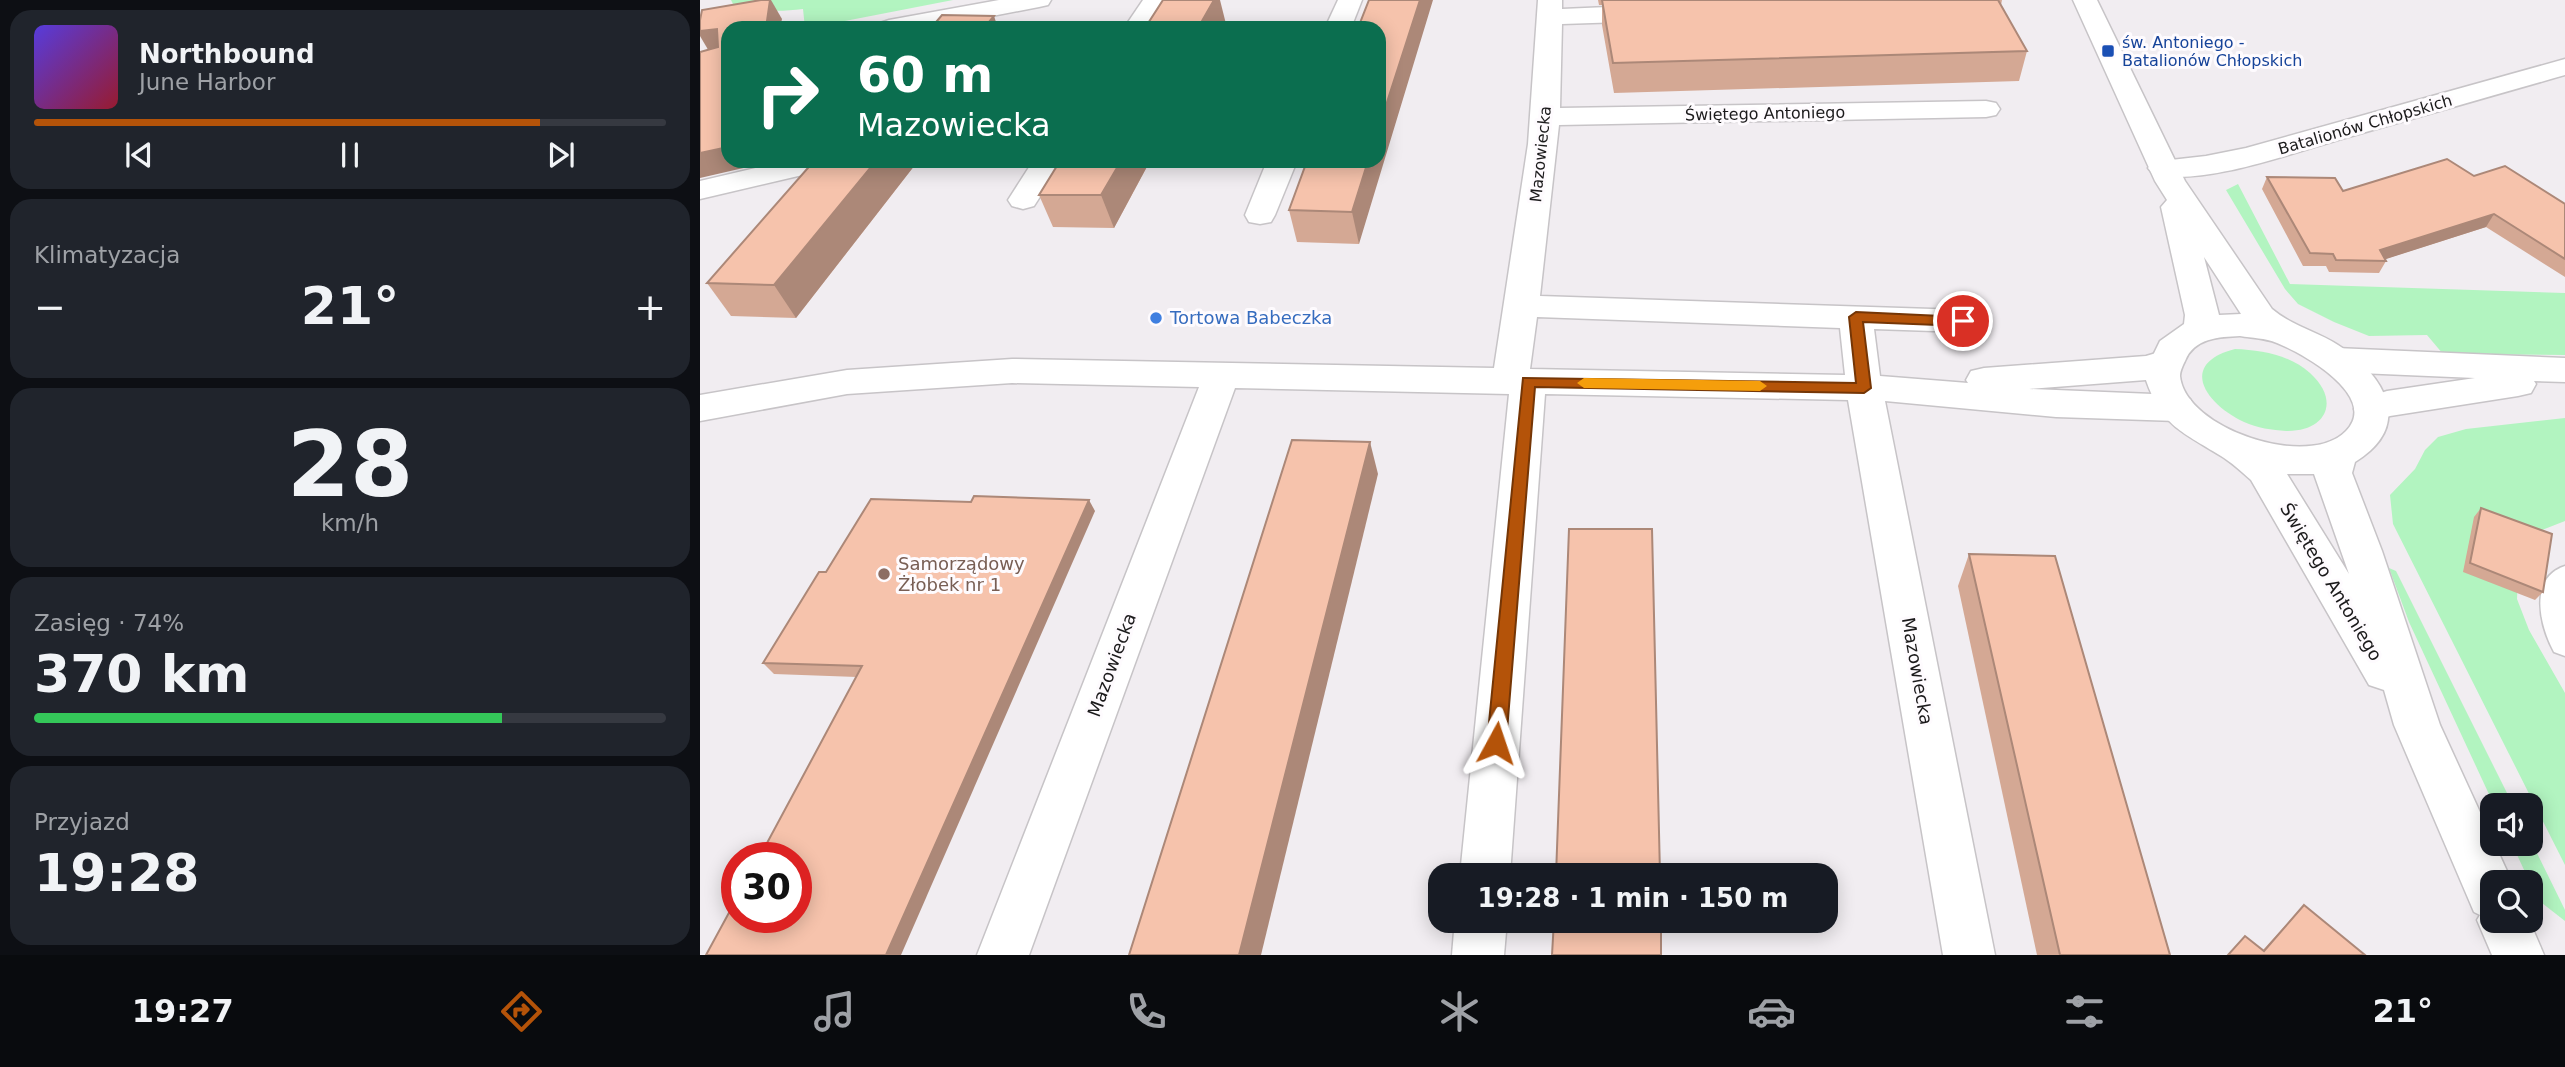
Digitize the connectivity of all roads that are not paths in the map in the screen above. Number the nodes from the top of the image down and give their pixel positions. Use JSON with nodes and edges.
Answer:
{"nodes":[{"id":1,"x":1039,"y":0,"type":"edge"},
{"id":2,"x":1155,"y":0,"type":"edge"},
{"id":3,"x":1350,"y":0,"type":"edge"},
{"id":4,"x":2085,"y":0,"type":"edge"},
{"id":5,"x":1550,"y":8,"type":"edge"},
{"id":6,"x":1675,"y":12,"type":"edge"},
{"id":7,"x":926,"y":21,"type":"edge"},
{"id":8,"x":1142,"y":21,"type":"edge"},
{"id":9,"x":1341,"y":21,"type":"edge"},
{"id":10,"x":2565,"y":67,"type":"edge"},
{"id":11,"x":1986,"y":109,"type":"dead end"},
{"id":12,"x":1544,"y":117,"type":"junction"},
{"id":13,"x":798,"y":168,"type":"edge"},
{"id":14,"x":1044,"y":168,"type":"edge"},
{"id":15,"x":1279,"y":168,"type":"edge"},
{"id":16,"x":2166,"y":174,"type":"junction"},
{"id":17,"x":700,"y":190,"type":"edge"},
{"id":18,"x":1023,"y":200,"type":"dead end"},
{"id":19,"x":1260,"y":215,"type":"dead end"},
{"id":20,"x":1521,"y":306,"type":"junction"},
{"id":21,"x":1856,"y":317,"type":"junction"},
{"id":22,"x":1963,"y":321,"type":"dead end"},
{"id":23,"x":2201,"y":329,"type":"junction"},
{"id":24,"x":2275,"y":330,"type":"junction"},
{"id":25,"x":2336,"y":360,"type":"junction"},
{"id":26,"x":2163,"y":363,"type":"junction"},
{"id":27,"x":2565,"y":370,"type":"edge"},
{"id":28,"x":2565,"y":375,"type":"edge"},
{"id":29,"x":1221,"y":376,"type":"junction"},
{"id":30,"x":1519,"y":382,"type":"junction"},
{"id":31,"x":1873,"y":388,"type":"junction"},
{"id":32,"x":797,"y":391,"type":"junction"},
{"id":33,"x":700,"y":408,"type":"edge"},
{"id":34,"x":2177,"y":408,"type":"junction"},
{"id":35,"x":2372,"y":408,"type":"junction"},
{"id":36,"x":700,"y":424,"type":"edge"},
{"id":37,"x":2236,"y":448,"type":"junction"},
{"id":38,"x":2337,"y":456,"type":"junction"},
{"id":39,"x":2565,"y":578,"type":"edge"},
{"id":40,"x":2565,"y":643,"type":"edge"},
{"id":41,"x":2417,"y":725,"type":"junction"},
{"id":42,"x":1486,"y":863,"type":"edge"},
{"id":43,"x":2481,"y":870,"type":"edge"},
{"id":44,"x":1480,"y":933,"type":"edge"},
{"id":45,"x":2509,"y":933,"type":"edge"},
{"id":46,"x":1003,"y":955,"type":"edge"},
{"id":47,"x":1479,"y":955,"type":"edge"},
{"id":48,"x":1969,"y":955,"type":"edge"},
{"id":49,"x":2518,"y":955,"type":"edge"}],
"edges":[{"from":1,"to":7,"type":"street"},
{"from":2,"to":8,"type":"street"},
{"from":3,"to":9,"type":"street"},
{"from":4,"to":16,"type":"street"},
{"from":5,"to":6,"type":"street"},
{"from":5,"to":12,"type":"street","name":"Mazowiecka"},
{"from":10,"to":16,"type":"street","name":"Batalionów Chłopskich"},
{"from":11,"to":12,"type":"street","name":"Świętego Antoniego"},
{"from":12,"to":20,"type":"street","name":"Mazowiecka"},
{"from":13,"to":17,"type":"street"},
{"from":14,"to":18,"type":"street"},
{"from":15,"to":19,"type":"street"},
{"from":16,"to":23,"type":"street"},
{"from":16,"to":24,"type":"street"},
{"from":20,"to":21,"type":"street"},
{"from":20,"to":30,"type":"street","name":"Mazowiecka"},
{"from":21,"to":22,"type":"street"},
{"from":21,"to":31,"type":"street","name":"Mazowiecka"},
{"from":23,"to":24,"type":"street"},
{"from":23,"to":26,"type":"street"},
{"from":24,"to":25,"type":"street"},
{"from":25,"to":27,"type":"street"},
{"from":25,"to":35,"type":"street"},
{"from":26,"to":31,"type":"street"},
{"from":26,"to":34,"type":"street"},
{"from":28,"to":35,"type":"street"},
{"from":29,"to":30,"type":"street"},
{"from":29,"to":32,"type":"street"},
{"from":29,"to":46,"type":"street","name":"Mazowiecka"},
{"from":30,"to":31,"type":"street"},
{"from":30,"to":42,"type":"street","name":"Mazowiecka"},
{"from":31,"to":34,"type":"street"},
{"from":31,"to":48,"type":"street","name":"Mazowiecka"},
{"from":32,"to":33,"type":"street"},
{"from":32,"to":36,"type":"street"},
{"from":34,"to":37,"type":"street"},
{"from":35,"to":38,"type":"street"},
{"from":37,"to":38,"type":"street"},
{"from":37,"to":41,"type":"street","name":"Świętego Antoniego"},
{"from":38,"to":41,"type":"street","name":"Świętego Antoniego"},
{"from":39,"to":40,"type":"lane"},
{"from":41,"to":43,"type":"street","name":"Świętego Antoniego"},
{"from":44,"to":47,"type":"street"},
{"from":45,"to":49,"type":"street"}]}
